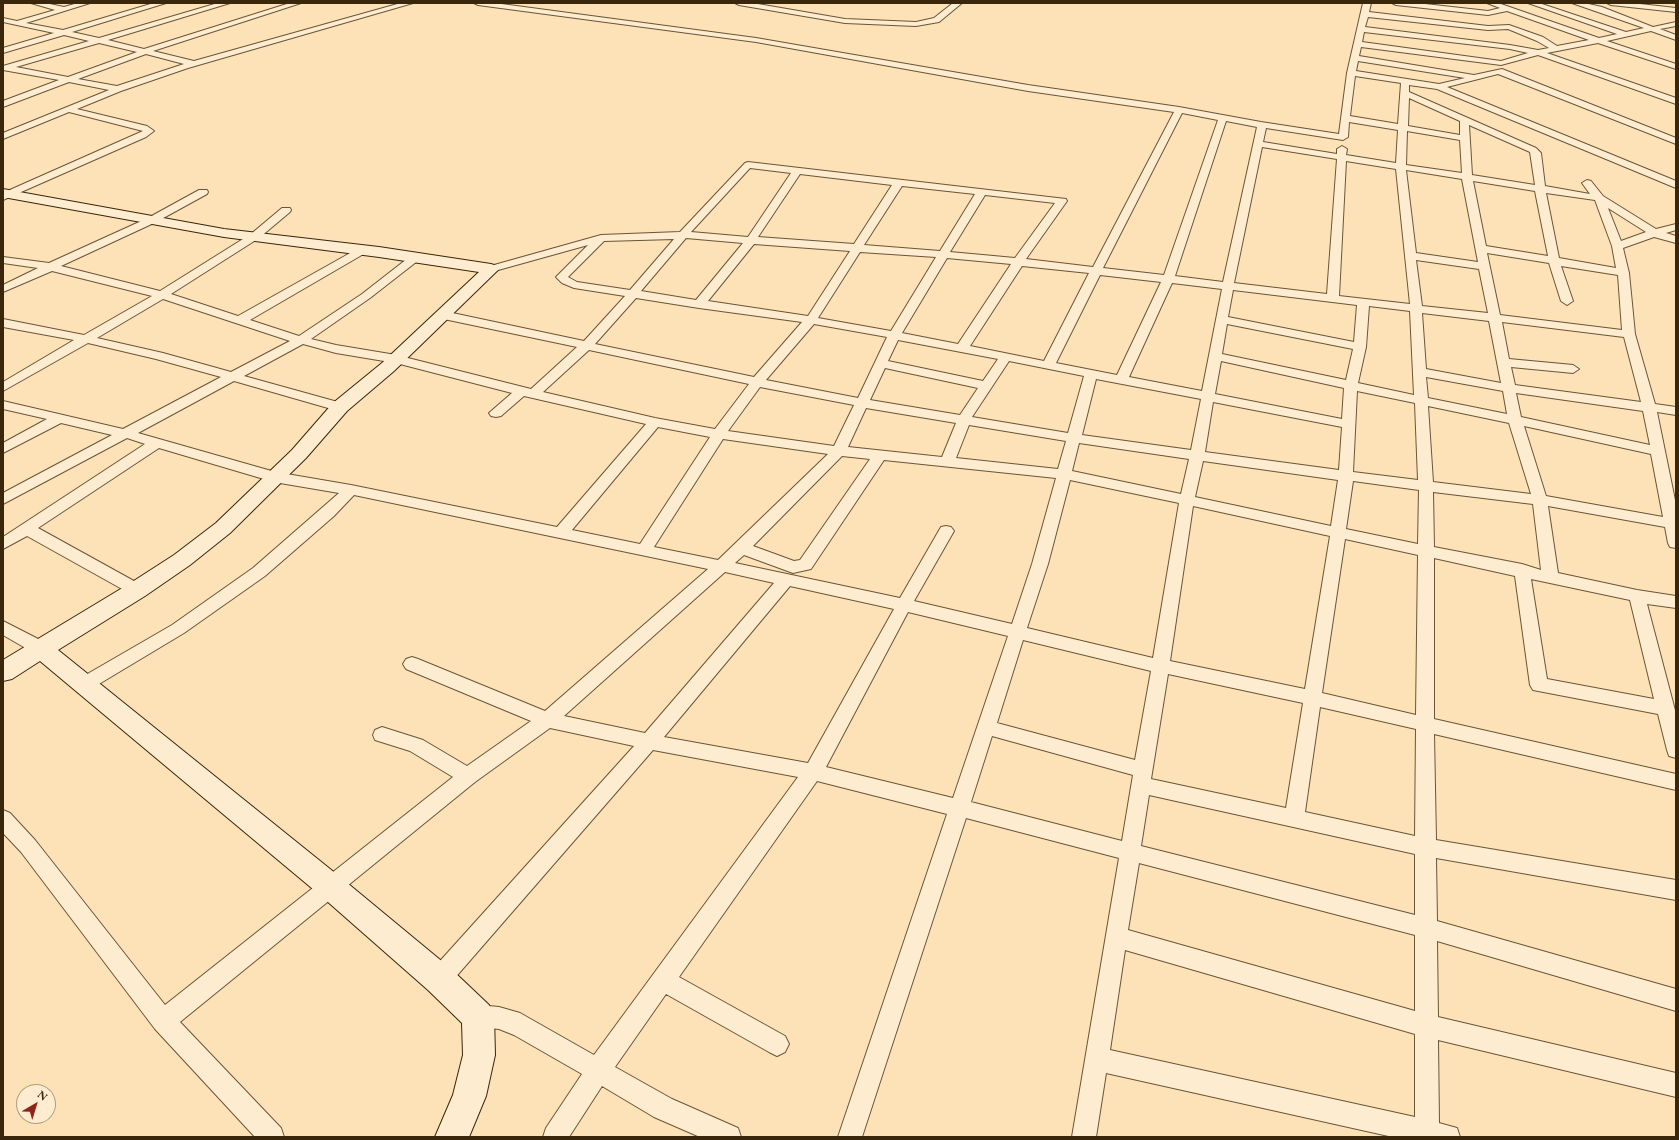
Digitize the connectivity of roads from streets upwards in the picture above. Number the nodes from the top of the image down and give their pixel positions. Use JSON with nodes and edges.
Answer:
{"nodes":[{"id":1,"x":35,"y":3,"type":"edge"},
{"id":2,"x":86,"y":3,"type":"edge"},
{"id":3,"x":162,"y":3,"type":"edge"},
{"id":4,"x":226,"y":3,"type":"edge"},
{"id":5,"x":297,"y":3,"type":"edge"},
{"id":6,"x":409,"y":3,"type":"edge"},
{"id":7,"x":478,"y":3,"type":"edge"},
{"id":8,"x":739,"y":3,"type":"edge"},
{"id":9,"x":958,"y":3,"type":"edge"},
{"id":10,"x":1367,"y":3,"type":"edge"},
{"id":11,"x":1396,"y":3,"type":"edge"},
{"id":12,"x":1491,"y":3,"type":"edge"},
{"id":13,"x":1532,"y":3,"type":"edge"},
{"id":14,"x":1576,"y":3,"type":"edge"},
{"id":15,"x":1611,"y":3,"type":"edge"},
{"id":16,"x":1507,"y":9,"type":"junction"},
{"id":17,"x":63,"y":10,"type":"junction"},
{"id":18,"x":1676,"y":10,"type":"edge"},
{"id":19,"x":1488,"y":13,"type":"junction"},
{"id":20,"x":1364,"y":14,"type":"junction"},
{"id":21,"x":3,"y":20,"type":"edge"},
{"id":22,"x":17,"y":23,"type":"junction"},
{"id":23,"x":1676,"y":24,"type":"edge"},
{"id":24,"x":1508,"y":26,"type":"junction"},
{"id":25,"x":3,"y":27,"type":"edge"},
{"id":26,"x":1361,"y":29,"type":"junction"},
{"id":27,"x":1648,"y":29,"type":"junction"},
{"id":28,"x":62,"y":33,"type":"junction"},
{"id":29,"x":1625,"y":34,"type":"junction"},
{"id":30,"x":1676,"y":38,"type":"edge"},
{"id":31,"x":97,"y":40,"type":"junction"},
{"id":32,"x":1597,"y":40,"type":"junction"},
{"id":33,"x":1357,"y":44,"type":"junction"},
{"id":34,"x":1556,"y":49,"type":"junction"},
{"id":35,"x":3,"y":51,"type":"edge"},
{"id":36,"x":143,"y":52,"type":"junction"},
{"id":37,"x":1539,"y":53,"type":"junction"},
{"id":38,"x":1354,"y":58,"type":"junction"},
{"id":39,"x":193,"y":64,"type":"junction"},
{"id":40,"x":1500,"y":67,"type":"junction"},
{"id":41,"x":1676,"y":67,"type":"edge"},
{"id":42,"x":4,"y":68,"type":"edge"},
{"id":43,"x":1350,"y":73,"type":"junction"},
{"id":44,"x":1476,"y":77,"type":"junction"},
{"id":45,"x":69,"y":80,"type":"junction"},
{"id":46,"x":1405,"y":82,"type":"junction"},
{"id":47,"x":1439,"y":87,"type":"junction"},
{"id":48,"x":118,"y":89,"type":"junction"},
{"id":49,"x":11,"y":92,"type":"dead end"},
{"id":50,"x":1405,"y":93,"type":"junction"},
{"id":51,"x":26,"y":96,"type":"junction"},
{"id":52,"x":1676,"y":101,"type":"edge"},
{"id":53,"x":3,"y":104,"type":"edge"},
{"id":54,"x":67,"y":109,"type":"junction"},
{"id":55,"x":1179,"y":110,"type":"junction"},
{"id":56,"x":1223,"y":117,"type":"junction"},
{"id":57,"x":1344,"y":118,"type":"junction"},
{"id":58,"x":1464,"y":120,"type":"junction"},
{"id":59,"x":1262,"y":125,"type":"junction"},
{"id":60,"x":1403,"y":128,"type":"junction"},
{"id":61,"x":3,"y":136,"type":"edge"},
{"id":62,"x":1343,"y":137,"type":"junction"},
{"id":63,"x":1464,"y":138,"type":"junction"},
{"id":64,"x":1676,"y":140,"type":"edge"},
{"id":65,"x":1258,"y":144,"type":"junction"},
{"id":66,"x":1342,"y":158,"type":"junction"},
{"id":67,"x":1401,"y":168,"type":"junction"},
{"id":68,"x":797,"y":171,"type":"junction"},
{"id":69,"x":1467,"y":178,"type":"junction"},
{"id":70,"x":899,"y":182,"type":"junction"},
{"id":71,"x":1587,"y":183,"type":"dead end"},
{"id":72,"x":1676,"y":185,"type":"edge"},
{"id":73,"x":1540,"y":189,"type":"junction"},
{"id":74,"x":982,"y":191,"type":"junction"},
{"id":75,"x":202,"y":192,"type":"dead end"},
{"id":76,"x":5,"y":195,"type":"edge"},
{"id":77,"x":1599,"y":198,"type":"junction"},
{"id":78,"x":286,"y":210,"type":"dead end"},
{"id":79,"x":152,"y":220,"type":"junction"},
{"id":80,"x":1676,"y":227,"type":"edge"},
{"id":81,"x":1654,"y":233,"type":"junction"},
{"id":82,"x":683,"y":235,"type":"junction"},
{"id":83,"x":254,"y":236,"type":"junction"},
{"id":84,"x":601,"y":238,"type":"junction"},
{"id":85,"x":751,"y":240,"type":"junction"},
{"id":86,"x":1676,"y":240,"type":"edge"},
{"id":87,"x":1618,"y":246,"type":"junction"},
{"id":88,"x":856,"y":247,"type":"junction"},
{"id":89,"x":1480,"y":248,"type":"junction"},
{"id":90,"x":363,"y":250,"type":"junction"},
{"id":91,"x":942,"y":254,"type":"junction"},
{"id":92,"x":1411,"y":256,"type":"junction"},
{"id":93,"x":416,"y":258,"type":"junction"},
{"id":94,"x":3,"y":260,"type":"edge"},
{"id":95,"x":1019,"y":261,"type":"junction"},
{"id":96,"x":1554,"y":261,"type":"junction"},
{"id":97,"x":1484,"y":266,"type":"junction"},
{"id":98,"x":51,"y":267,"type":"junction"},
{"id":99,"x":491,"y":269,"type":"junction"},
{"id":100,"x":1096,"y":270,"type":"junction"},
{"id":101,"x":1623,"y":273,"type":"junction"},
{"id":102,"x":1168,"y":279,"type":"junction"},
{"id":103,"x":1228,"y":286,"type":"junction"},
{"id":104,"x":3,"y":290,"type":"edge"},
{"id":105,"x":634,"y":294,"type":"junction"},
{"id":106,"x":162,"y":295,"type":"junction"},
{"id":107,"x":1333,"y":299,"type":"junction"},
{"id":108,"x":1567,"y":301,"type":"dead end"},
{"id":109,"x":1364,"y":302,"type":"junction"},
{"id":110,"x":699,"y":304,"type":"junction"},
{"id":111,"x":1416,"y":309,"type":"junction"},
{"id":112,"x":443,"y":315,"type":"junction"},
{"id":113,"x":1222,"y":319,"type":"junction"},
{"id":114,"x":1494,"y":319,"type":"junction"},
{"id":115,"x":240,"y":320,"type":"junction"},
{"id":116,"x":811,"y":320,"type":"junction"},
{"id":117,"x":3,"y":323,"type":"edge"},
{"id":118,"x":1629,"y":334,"type":"junction"},
{"id":119,"x":894,"y":335,"type":"junction"},
{"id":120,"x":86,"y":339,"type":"junction"},
{"id":121,"x":301,"y":340,"type":"junction"},
{"id":122,"x":586,"y":346,"type":"junction"},
{"id":123,"x":1360,"y":347,"type":"junction"},
{"id":124,"x":962,"y":348,"type":"junction"},
{"id":125,"x":1215,"y":356,"type":"junction"},
{"id":126,"x":1006,"y":357,"type":"junction"},
{"id":127,"x":396,"y":359,"type":"junction"},
{"id":128,"x":1503,"y":362,"type":"junction"},
{"id":129,"x":881,"y":363,"type":"junction"},
{"id":130,"x":1048,"y":365,"type":"junction"},
{"id":131,"x":1573,"y":370,"type":"dead end"},
{"id":132,"x":1419,"y":372,"type":"junction"},
{"id":133,"x":1091,"y":374,"type":"junction"},
{"id":134,"x":230,"y":377,"type":"junction"},
{"id":135,"x":1121,"y":380,"type":"junction"},
{"id":136,"x":757,"y":382,"type":"junction"},
{"id":137,"x":986,"y":386,"type":"junction"},
{"id":138,"x":1352,"y":386,"type":"junction"},
{"id":139,"x":3,"y":387,"type":"edge"},
{"id":140,"x":1508,"y":388,"type":"junction"},
{"id":141,"x":528,"y":392,"type":"junction"},
{"id":142,"x":1208,"y":397,"type":"junction"},
{"id":143,"x":1420,"y":400,"type":"junction"},
{"id":144,"x":863,"y":403,"type":"junction"},
{"id":145,"x":3,"y":405,"type":"edge"},
{"id":146,"x":1649,"y":406,"type":"junction"},
{"id":147,"x":340,"y":407,"type":"junction"},
{"id":148,"x":1676,"y":410,"type":"edge"},
{"id":149,"x":496,"y":413,"type":"dead end"},
{"id":150,"x":60,"y":418,"type":"junction"},
{"id":151,"x":964,"y":419,"type":"junction"},
{"id":152,"x":1515,"y":420,"type":"junction"},
{"id":153,"x":655,"y":422,"type":"junction"},
{"id":154,"x":1348,"y":424,"type":"junction"},
{"id":155,"x":126,"y":434,"type":"junction"},
{"id":156,"x":719,"y":434,"type":"junction"},
{"id":157,"x":1073,"y":438,"type":"junction"},
{"id":158,"x":156,"y":443,"type":"junction"},
{"id":159,"x":3,"y":449,"type":"edge"},
{"id":160,"x":839,"y":451,"type":"junction"},
{"id":161,"x":1658,"y":451,"type":"junction"},
{"id":162,"x":880,"y":455,"type":"junction"},
{"id":163,"x":1197,"y":455,"type":"junction"},
{"id":164,"x":947,"y":462,"type":"junction"},
{"id":165,"x":1065,"y":474,"type":"junction"},
{"id":166,"x":1346,"y":476,"type":"junction"},
{"id":167,"x":274,"y":477,"type":"junction"},
{"id":168,"x":1426,"y":486,"type":"junction"},
{"id":169,"x":351,"y":490,"type":"junction"},
{"id":170,"x":3,"y":499,"type":"edge"},
{"id":171,"x":1187,"y":500,"type":"junction"},
{"id":172,"x":1540,"y":500,"type":"junction"},
{"id":173,"x":1674,"y":524,"type":"edge"},
{"id":174,"x":27,"y":529,"type":"junction"},
{"id":175,"x":946,"y":532,"type":"dead end"},
{"id":176,"x":561,"y":533,"type":"junction"},
{"id":177,"x":1338,"y":533,"type":"junction"},
{"id":178,"x":1676,"y":543,"type":"edge"},
{"id":179,"x":3,"y":544,"type":"edge"},
{"id":180,"x":742,"y":548,"type":"junction"},
{"id":181,"x":644,"y":550,"type":"junction"},
{"id":182,"x":1426,"y":550,"type":"junction"},
{"id":183,"x":721,"y":566,"type":"junction"},
{"id":184,"x":1522,"y":570,"type":"junction"},
{"id":185,"x":1550,"y":577,"type":"junction"},
{"id":186,"x":786,"y":580,"type":"junction"},
{"id":187,"x":137,"y":590,"type":"junction"},
{"id":188,"x":1637,"y":596,"type":"junction"},
{"id":189,"x":1676,"y":602,"type":"edge"},
{"id":190,"x":904,"y":605,"type":"junction"},
{"id":191,"x":3,"y":627,"type":"edge"},
{"id":192,"x":1018,"y":632,"type":"junction"},
{"id":193,"x":40,"y":648,"type":"junction"},
{"id":194,"x":412,"y":664,"type":"dead end"},
{"id":195,"x":1160,"y":666,"type":"junction"},
{"id":196,"x":3,"y":672,"type":"edge"},
{"id":197,"x":83,"y":685,"type":"junction"},
{"id":198,"x":1312,"y":698,"type":"junction"},
{"id":199,"x":1669,"y":716,"type":"edge"},
{"id":200,"x":547,"y":720,"type":"junction"},
{"id":201,"x":1425,"y":724,"type":"junction"},
{"id":202,"x":986,"y":727,"type":"junction"},
{"id":203,"x":382,"y":735,"type":"dead end"},
{"id":204,"x":649,"y":742,"type":"junction"},
{"id":205,"x":1676,"y":750,"type":"edge"},
{"id":206,"x":813,"y":772,"type":"junction"},
{"id":207,"x":468,"y":776,"type":"junction"},
{"id":208,"x":1141,"y":778,"type":"junction"},
{"id":209,"x":1676,"y":782,"type":"edge"},
{"id":210,"x":959,"y":808,"type":"junction"},
{"id":211,"x":1294,"y":818,"type":"junction"},
{"id":212,"x":3,"y":819,"type":"edge"},
{"id":213,"x":1426,"y":847,"type":"junction"},
{"id":214,"x":1130,"y":852,"type":"junction"},
{"id":215,"x":330,"y":886,"type":"junction"},
{"id":216,"x":1676,"y":890,"type":"edge"},
{"id":217,"x":1426,"y":928,"type":"junction"},
{"id":218,"x":1116,"y":937,"type":"junction"},
{"id":219,"x":439,"y":979,"type":"junction"},
{"id":220,"x":663,"y":980,"type":"junction"},
{"id":221,"x":1676,"y":1000,"type":"edge"},
{"id":222,"x":478,"y":1016,"type":"junction"},
{"id":223,"x":163,"y":1021,"type":"junction"},
{"id":224,"x":1426,"y":1026,"type":"junction"},
{"id":225,"x":777,"y":1044,"type":"dead end"},
{"id":226,"x":1097,"y":1059,"type":"junction"},
{"id":227,"x":598,"y":1070,"type":"junction"},
{"id":228,"x":1676,"y":1085,"type":"edge"},
{"id":229,"x":1434,"y":1135,"type":"edge"},
{"id":230,"x":272,"y":1137,"type":"edge"},
{"id":231,"x":452,"y":1137,"type":"edge"},
{"id":232,"x":555,"y":1137,"type":"edge"},
{"id":233,"x":729,"y":1137,"type":"edge"},
{"id":234,"x":850,"y":1137,"type":"edge"},
{"id":235,"x":1084,"y":1137,"type":"edge"}],
"edges":[{"from":1,"to":17,"type":"street"},
{"from":2,"to":17,"type":"street"},
{"from":3,"to":28,"type":"street"},
{"from":4,"to":31,"type":"street"},
{"from":5,"to":36,"type":"street"},
{"from":6,"to":39,"type":"street"},
{"from":7,"to":55,"type":"street"},
{"from":8,"to":9,"type":"street"},
{"from":10,"to":20,"type":"street"},
{"from":11,"to":19,"type":"street"},
{"from":12,"to":16,"type":"street"},
{"from":13,"to":29,"type":"street"},
{"from":14,"to":27,"type":"street"},
{"from":15,"to":18,"type":"street"},
{"from":16,"to":19,"type":"street"},
{"from":16,"to":32,"type":"street"},
{"from":17,"to":22,"type":"street"},
{"from":19,"to":24,"type":"street"},
{"from":20,"to":24,"type":"street"},
{"from":20,"to":26,"type":"street"},
{"from":21,"to":22,"type":"street"},
{"from":22,"to":25,"type":"street"},
{"from":22,"to":28,"type":"street"},
{"from":23,"to":27,"type":"street"},
{"from":24,"to":34,"type":"street"},
{"from":26,"to":33,"type":"street"},
{"from":26,"to":37,"type":"street"},
{"from":27,"to":29,"type":"street"},
{"from":27,"to":30,"type":"street"},
{"from":28,"to":31,"type":"street"},
{"from":28,"to":35,"type":"street"},
{"from":29,"to":32,"type":"street"},
{"from":31,"to":36,"type":"street"},
{"from":31,"to":42,"type":"street"},
{"from":32,"to":34,"type":"street"},
{"from":32,"to":41,"type":"street"},
{"from":33,"to":38,"type":"street"},
{"from":33,"to":40,"type":"street"},
{"from":34,"to":37,"type":"street"},
{"from":36,"to":39,"type":"street"},
{"from":36,"to":45,"type":"street"},
{"from":37,"to":40,"type":"street"},
{"from":37,"to":52,"type":"street"},
{"from":38,"to":43,"type":"street"},
{"from":38,"to":44,"type":"street"},
{"from":39,"to":48,"type":"street"},
{"from":40,"to":44,"type":"street"},
{"from":40,"to":64,"type":"street"},
{"from":42,"to":45,"type":"street"},
{"from":43,"to":46,"type":"street"},
{"from":43,"to":57,"type":"street"},
{"from":44,"to":47,"type":"street"},
{"from":45,"to":48,"type":"street"},
{"from":45,"to":51,"type":"street"},
{"from":46,"to":47,"type":"street"},
{"from":46,"to":50,"type":"street"},
{"from":47,"to":72,"type":"street"},
{"from":48,"to":54,"type":"street"},
{"from":49,"to":51,"type":"street"},
{"from":50,"to":58,"type":"street"},
{"from":50,"to":60,"type":"street"},
{"from":51,"to":53,"type":"street"},
{"from":54,"to":61,"type":"street"},
{"from":54,"to":76,"type":"street"},
{"from":55,"to":56,"type":"street"},
{"from":55,"to":100,"type":"street"},
{"from":56,"to":59,"type":"street"},
{"from":56,"to":102,"type":"street"},
{"from":57,"to":60,"type":"street"},
{"from":57,"to":62,"type":"street"},
{"from":58,"to":63,"type":"street"},
{"from":58,"to":73,"type":"street"},
{"from":59,"to":62,"type":"street"},
{"from":59,"to":65,"type":"street"},
{"from":60,"to":63,"type":"street"},
{"from":60,"to":67,"type":"street"},
{"from":62,"to":66,"type":"street"},
{"from":63,"to":69,"type":"street"},
{"from":65,"to":66,"type":"street"},
{"from":65,"to":103,"type":"street"},
{"from":66,"to":67,"type":"street"},
{"from":66,"to":107,"type":"street"},
{"from":67,"to":69,"type":"street"},
{"from":67,"to":92,"type":"street"},
{"from":68,"to":70,"type":"street"},
{"from":68,"to":82,"type":"street"},
{"from":68,"to":85,"type":"street"},
{"from":69,"to":73,"type":"street"},
{"from":69,"to":89,"type":"street"},
{"from":70,"to":74,"type":"street"},
{"from":70,"to":88,"type":"street"},
{"from":71,"to":77,"type":"street"},
{"from":73,"to":77,"type":"street"},
{"from":73,"to":96,"type":"street"},
{"from":74,"to":91,"type":"street"},
{"from":74,"to":95,"type":"street"},
{"from":75,"to":79,"type":"street"},
{"from":76,"to":79,"type":"street"},
{"from":77,"to":81,"type":"street"},
{"from":77,"to":87,"type":"street"},
{"from":78,"to":83,"type":"street"},
{"from":79,"to":83,"type":"street"},
{"from":79,"to":98,"type":"street"},
{"from":80,"to":81,"type":"street"},
{"from":81,"to":86,"type":"street"},
{"from":81,"to":87,"type":"street"},
{"from":82,"to":84,"type":"street"},
{"from":82,"to":85,"type":"street"},
{"from":82,"to":105,"type":"street"},
{"from":83,"to":90,"type":"street"},
{"from":83,"to":106,"type":"street"},
{"from":84,"to":99,"type":"street"},
{"from":84,"to":105,"type":"street"},
{"from":85,"to":88,"type":"street"},
{"from":85,"to":110,"type":"street"},
{"from":87,"to":101,"type":"street"},
{"from":88,"to":91,"type":"street"},
{"from":88,"to":116,"type":"street"},
{"from":89,"to":96,"type":"street"},
{"from":89,"to":97,"type":"street"},
{"from":90,"to":93,"type":"street"},
{"from":90,"to":115,"type":"street"},
{"from":91,"to":95,"type":"street"},
{"from":91,"to":119,"type":"street"},
{"from":92,"to":97,"type":"street"},
{"from":92,"to":111,"type":"street"},
{"from":93,"to":99,"type":"street"},
{"from":93,"to":121,"type":"street"},
{"from":94,"to":98,"type":"street"},
{"from":95,"to":100,"type":"street"},
{"from":95,"to":124,"type":"street"},
{"from":96,"to":101,"type":"street"},
{"from":96,"to":108,"type":"street"},
{"from":97,"to":114,"type":"street"},
{"from":98,"to":104,"type":"street"},
{"from":98,"to":106,"type":"street"},
{"from":99,"to":112,"type":"street"},
{"from":100,"to":102,"type":"street"},
{"from":100,"to":130,"type":"street"},
{"from":101,"to":118,"type":"street"},
{"from":102,"to":103,"type":"street"},
{"from":102,"to":135,"type":"street"},
{"from":103,"to":107,"type":"street"},
{"from":103,"to":113,"type":"street"},
{"from":105,"to":110,"type":"street"},
{"from":105,"to":122,"type":"street"},
{"from":106,"to":115,"type":"street"},
{"from":106,"to":120,"type":"street"},
{"from":107,"to":109,"type":"street"},
{"from":109,"to":111,"type":"street"},
{"from":109,"to":123,"type":"street"},
{"from":110,"to":116,"type":"street"},
{"from":111,"to":114,"type":"street"},
{"from":111,"to":132,"type":"street"},
{"from":112,"to":122,"type":"street"},
{"from":112,"to":127,"type":"street"},
{"from":113,"to":123,"type":"street"},
{"from":113,"to":125,"type":"street"},
{"from":114,"to":118,"type":"street"},
{"from":114,"to":128,"type":"street"},
{"from":115,"to":121,"type":"street"},
{"from":116,"to":119,"type":"street"},
{"from":116,"to":136,"type":"street"},
{"from":117,"to":120,"type":"street"},
{"from":118,"to":146,"type":"street"},
{"from":119,"to":124,"type":"street"},
{"from":119,"to":129,"type":"street"},
{"from":120,"to":134,"type":"street"},
{"from":120,"to":139,"type":"street"},
{"from":121,"to":127,"type":"street"},
{"from":121,"to":134,"type":"street"},
{"from":122,"to":136,"type":"street"},
{"from":122,"to":141,"type":"street"},
{"from":123,"to":138,"type":"street"},
{"from":124,"to":126,"type":"street"},
{"from":125,"to":138,"type":"street"},
{"from":125,"to":142,"type":"street"},
{"from":126,"to":130,"type":"street"},
{"from":126,"to":137,"type":"street"},
{"from":127,"to":141,"type":"street"},
{"from":127,"to":147,"type":"street"},
{"from":128,"to":131,"type":"street"},
{"from":128,"to":140,"type":"street"},
{"from":129,"to":137,"type":"street"},
{"from":129,"to":144,"type":"street"},
{"from":130,"to":133,"type":"street"},
{"from":132,"to":140,"type":"street"},
{"from":132,"to":143,"type":"street"},
{"from":133,"to":135,"type":"street"},
{"from":133,"to":157,"type":"street"},
{"from":134,"to":147,"type":"street"},
{"from":134,"to":155,"type":"street"},
{"from":135,"to":142,"type":"street"},
{"from":136,"to":144,"type":"street"},
{"from":136,"to":156,"type":"street"},
{"from":137,"to":151,"type":"street"},
{"from":138,"to":143,"type":"street"},
{"from":138,"to":154,"type":"street"},
{"from":140,"to":146,"type":"street"},
{"from":140,"to":152,"type":"street"},
{"from":141,"to":149,"type":"street"},
{"from":141,"to":153,"type":"street"},
{"from":142,"to":154,"type":"street"},
{"from":142,"to":163,"type":"street"},
{"from":143,"to":152,"type":"street"},
{"from":143,"to":168,"type":"street"},
{"from":144,"to":151,"type":"street"},
{"from":144,"to":160,"type":"street"},
{"from":145,"to":150,"type":"street"},
{"from":146,"to":148,"type":"street"},
{"from":146,"to":161,"type":"street"},
{"from":147,"to":167,"type":"street"},
{"from":150,"to":155,"type":"street"},
{"from":150,"to":159,"type":"street"},
{"from":151,"to":157,"type":"street"},
{"from":151,"to":164,"type":"street"},
{"from":152,"to":161,"type":"street"},
{"from":152,"to":172,"type":"street"},
{"from":153,"to":156,"type":"street"},
{"from":153,"to":176,"type":"street"},
{"from":154,"to":166,"type":"street"},
{"from":155,"to":158,"type":"street"},
{"from":155,"to":170,"type":"street"},
{"from":156,"to":160,"type":"street"},
{"from":156,"to":181,"type":"street"},
{"from":157,"to":163,"type":"street"},
{"from":157,"to":165,"type":"street"},
{"from":158,"to":167,"type":"street"},
{"from":158,"to":174,"type":"street"},
{"from":160,"to":162,"type":"street"},
{"from":160,"to":180,"type":"street"},
{"from":161,"to":173,"type":"street"},
{"from":162,"to":164,"type":"street"},
{"from":162,"to":180,"type":"street"},
{"from":163,"to":166,"type":"street"},
{"from":163,"to":171,"type":"street"},
{"from":164,"to":165,"type":"street"},
{"from":165,"to":171,"type":"street"},
{"from":165,"to":192,"type":"street"},
{"from":166,"to":168,"type":"street"},
{"from":166,"to":177,"type":"street"},
{"from":167,"to":169,"type":"street"},
{"from":167,"to":187,"type":"street"},
{"from":168,"to":172,"type":"street"},
{"from":168,"to":182,"type":"street"},
{"from":169,"to":176,"type":"street"},
{"from":169,"to":197,"type":"street"},
{"from":171,"to":177,"type":"street"},
{"from":171,"to":195,"type":"street"},
{"from":172,"to":173,"type":"street"},
{"from":172,"to":185,"type":"street"},
{"from":173,"to":178,"type":"street"},
{"from":174,"to":179,"type":"street"},
{"from":174,"to":187,"type":"street"},
{"from":175,"to":190,"type":"street"},
{"from":176,"to":181,"type":"street"},
{"from":177,"to":182,"type":"street"},
{"from":177,"to":198,"type":"street"},
{"from":180,"to":183,"type":"street"},
{"from":181,"to":183,"type":"street"},
{"from":182,"to":184,"type":"street"},
{"from":182,"to":201,"type":"street"},
{"from":183,"to":186,"type":"street"},
{"from":183,"to":200,"type":"street"},
{"from":184,"to":185,"type":"street"},
{"from":184,"to":199,"type":"street"},
{"from":185,"to":188,"type":"street"},
{"from":186,"to":190,"type":"street"},
{"from":186,"to":204,"type":"street"},
{"from":187,"to":193,"type":"street"},
{"from":188,"to":189,"type":"street"},
{"from":188,"to":199,"type":"street"},
{"from":190,"to":192,"type":"street"},
{"from":190,"to":206,"type":"street"},
{"from":191,"to":193,"type":"street"},
{"from":192,"to":195,"type":"street"},
{"from":192,"to":202,"type":"street"},
{"from":193,"to":196,"type":"street"},
{"from":193,"to":197,"type":"street"},
{"from":194,"to":200,"type":"street"},
{"from":195,"to":198,"type":"street"},
{"from":195,"to":208,"type":"street"},
{"from":197,"to":215,"type":"street"},
{"from":198,"to":201,"type":"street"},
{"from":198,"to":211,"type":"street"},
{"from":199,"to":205,"type":"street"},
{"from":200,"to":204,"type":"street"},
{"from":200,"to":207,"type":"street"},
{"from":201,"to":209,"type":"street"},
{"from":201,"to":213,"type":"street"},
{"from":202,"to":208,"type":"street"},
{"from":202,"to":210,"type":"street"},
{"from":203,"to":207,"type":"street"},
{"from":204,"to":206,"type":"street"},
{"from":204,"to":219,"type":"street"},
{"from":206,"to":210,"type":"street"},
{"from":206,"to":220,"type":"street"},
{"from":207,"to":215,"type":"street"},
{"from":208,"to":211,"type":"street"},
{"from":208,"to":214,"type":"street"},
{"from":210,"to":214,"type":"street"},
{"from":210,"to":234,"type":"street"},
{"from":211,"to":213,"type":"street"},
{"from":212,"to":223,"type":"street"},
{"from":213,"to":216,"type":"street"},
{"from":213,"to":217,"type":"street"},
{"from":214,"to":217,"type":"street"},
{"from":214,"to":218,"type":"street"},
{"from":215,"to":219,"type":"street"},
{"from":215,"to":223,"type":"street"},
{"from":217,"to":221,"type":"street"},
{"from":217,"to":224,"type":"street"},
{"from":218,"to":224,"type":"street"},
{"from":218,"to":226,"type":"street"},
{"from":219,"to":222,"type":"street"},
{"from":220,"to":225,"type":"street"},
{"from":220,"to":227,"type":"street"},
{"from":222,"to":227,"type":"street"},
{"from":222,"to":231,"type":"street"},
{"from":223,"to":230,"type":"street"},
{"from":224,"to":228,"type":"street"},
{"from":224,"to":229,"type":"street"},
{"from":226,"to":229,"type":"street"},
{"from":226,"to":235,"type":"street"},
{"from":227,"to":232,"type":"street"},
{"from":227,"to":233,"type":"street"}]}
